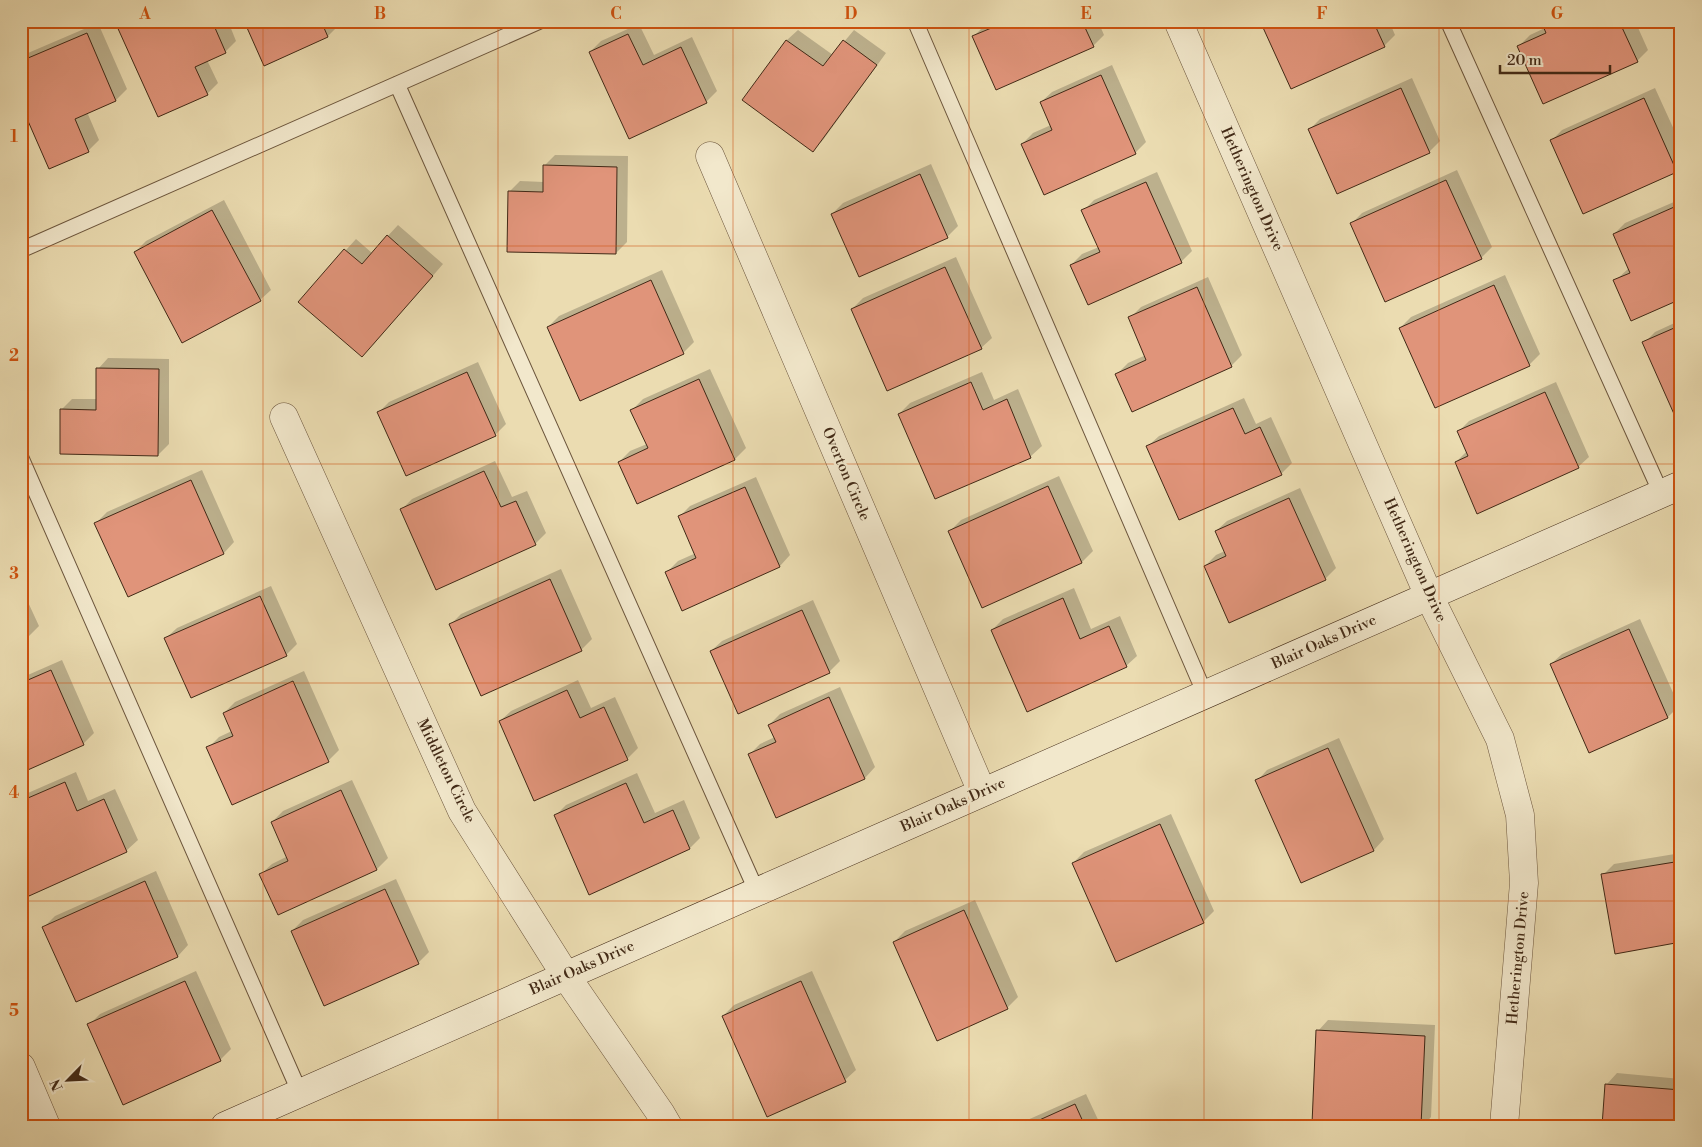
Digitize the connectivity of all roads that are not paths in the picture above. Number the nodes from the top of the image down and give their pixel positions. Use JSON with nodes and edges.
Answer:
{"nodes":[{"id":1,"x":540,"y":21,"type":"edge"},
{"id":2,"x":915,"y":21,"type":"edge"},
{"id":3,"x":1178,"y":21,"type":"edge"},
{"id":4,"x":1448,"y":21,"type":"edge"},
{"id":5,"x":398,"y":84,"type":"junction"},
{"id":6,"x":710,"y":156,"type":"dead end"},
{"id":7,"x":21,"y":250,"type":"edge"},
{"id":8,"x":284,"y":417,"type":"dead end"},
{"id":9,"x":21,"y":458,"type":"edge"},
{"id":10,"x":1671,"y":489,"type":"edge"},
{"id":11,"x":1429,"y":596,"type":"junction"},
{"id":12,"x":1205,"y":694,"type":"junction"},
{"id":13,"x":982,"y":792,"type":"junction"},
{"id":14,"x":757,"y":892,"type":"junction"},
{"id":15,"x":566,"y":976,"type":"junction"},
{"id":16,"x":21,"y":1067,"type":"edge"},
{"id":17,"x":300,"y":1093,"type":"junction"},
{"id":18,"x":46,"y":1126,"type":"edge"},
{"id":19,"x":225,"y":1126,"type":"edge"},
{"id":20,"x":668,"y":1126,"type":"edge"},
{"id":21,"x":1504,"y":1126,"type":"edge"}],
"edges":[{"from":1,"to":5,"type":"lane"},
{"from":2,"to":12,"type":"lane"},
{"from":3,"to":11,"type":"street","name":"Hetherington Drive"},
{"from":4,"to":10,"type":"lane"},
{"from":5,"to":7,"type":"lane"},
{"from":5,"to":14,"type":"lane"},
{"from":6,"to":13,"type":"street","name":"Overton Circle"},
{"from":8,"to":15,"type":"street","name":"Middleton Circle"},
{"from":9,"to":17,"type":"lane"},
{"from":10,"to":11,"type":"street","name":"Blair Oaks Drive"},
{"from":11,"to":12,"type":"street","name":"Blair Oaks Drive"},
{"from":11,"to":21,"type":"street","name":"Hetherington Drive"},
{"from":12,"to":13,"type":"street","name":"Blair Oaks Drive"},
{"from":13,"to":14,"type":"street","name":"Blair Oaks Drive"},
{"from":14,"to":15,"type":"street","name":"Blair Oaks Drive"},
{"from":15,"to":17,"type":"street","name":"Blair Oaks Drive"},
{"from":15,"to":20,"type":"street","name":"Middleton Circle"},
{"from":16,"to":18,"type":"street"},
{"from":17,"to":19,"type":"street","name":"Blair Oaks Drive"}]}
